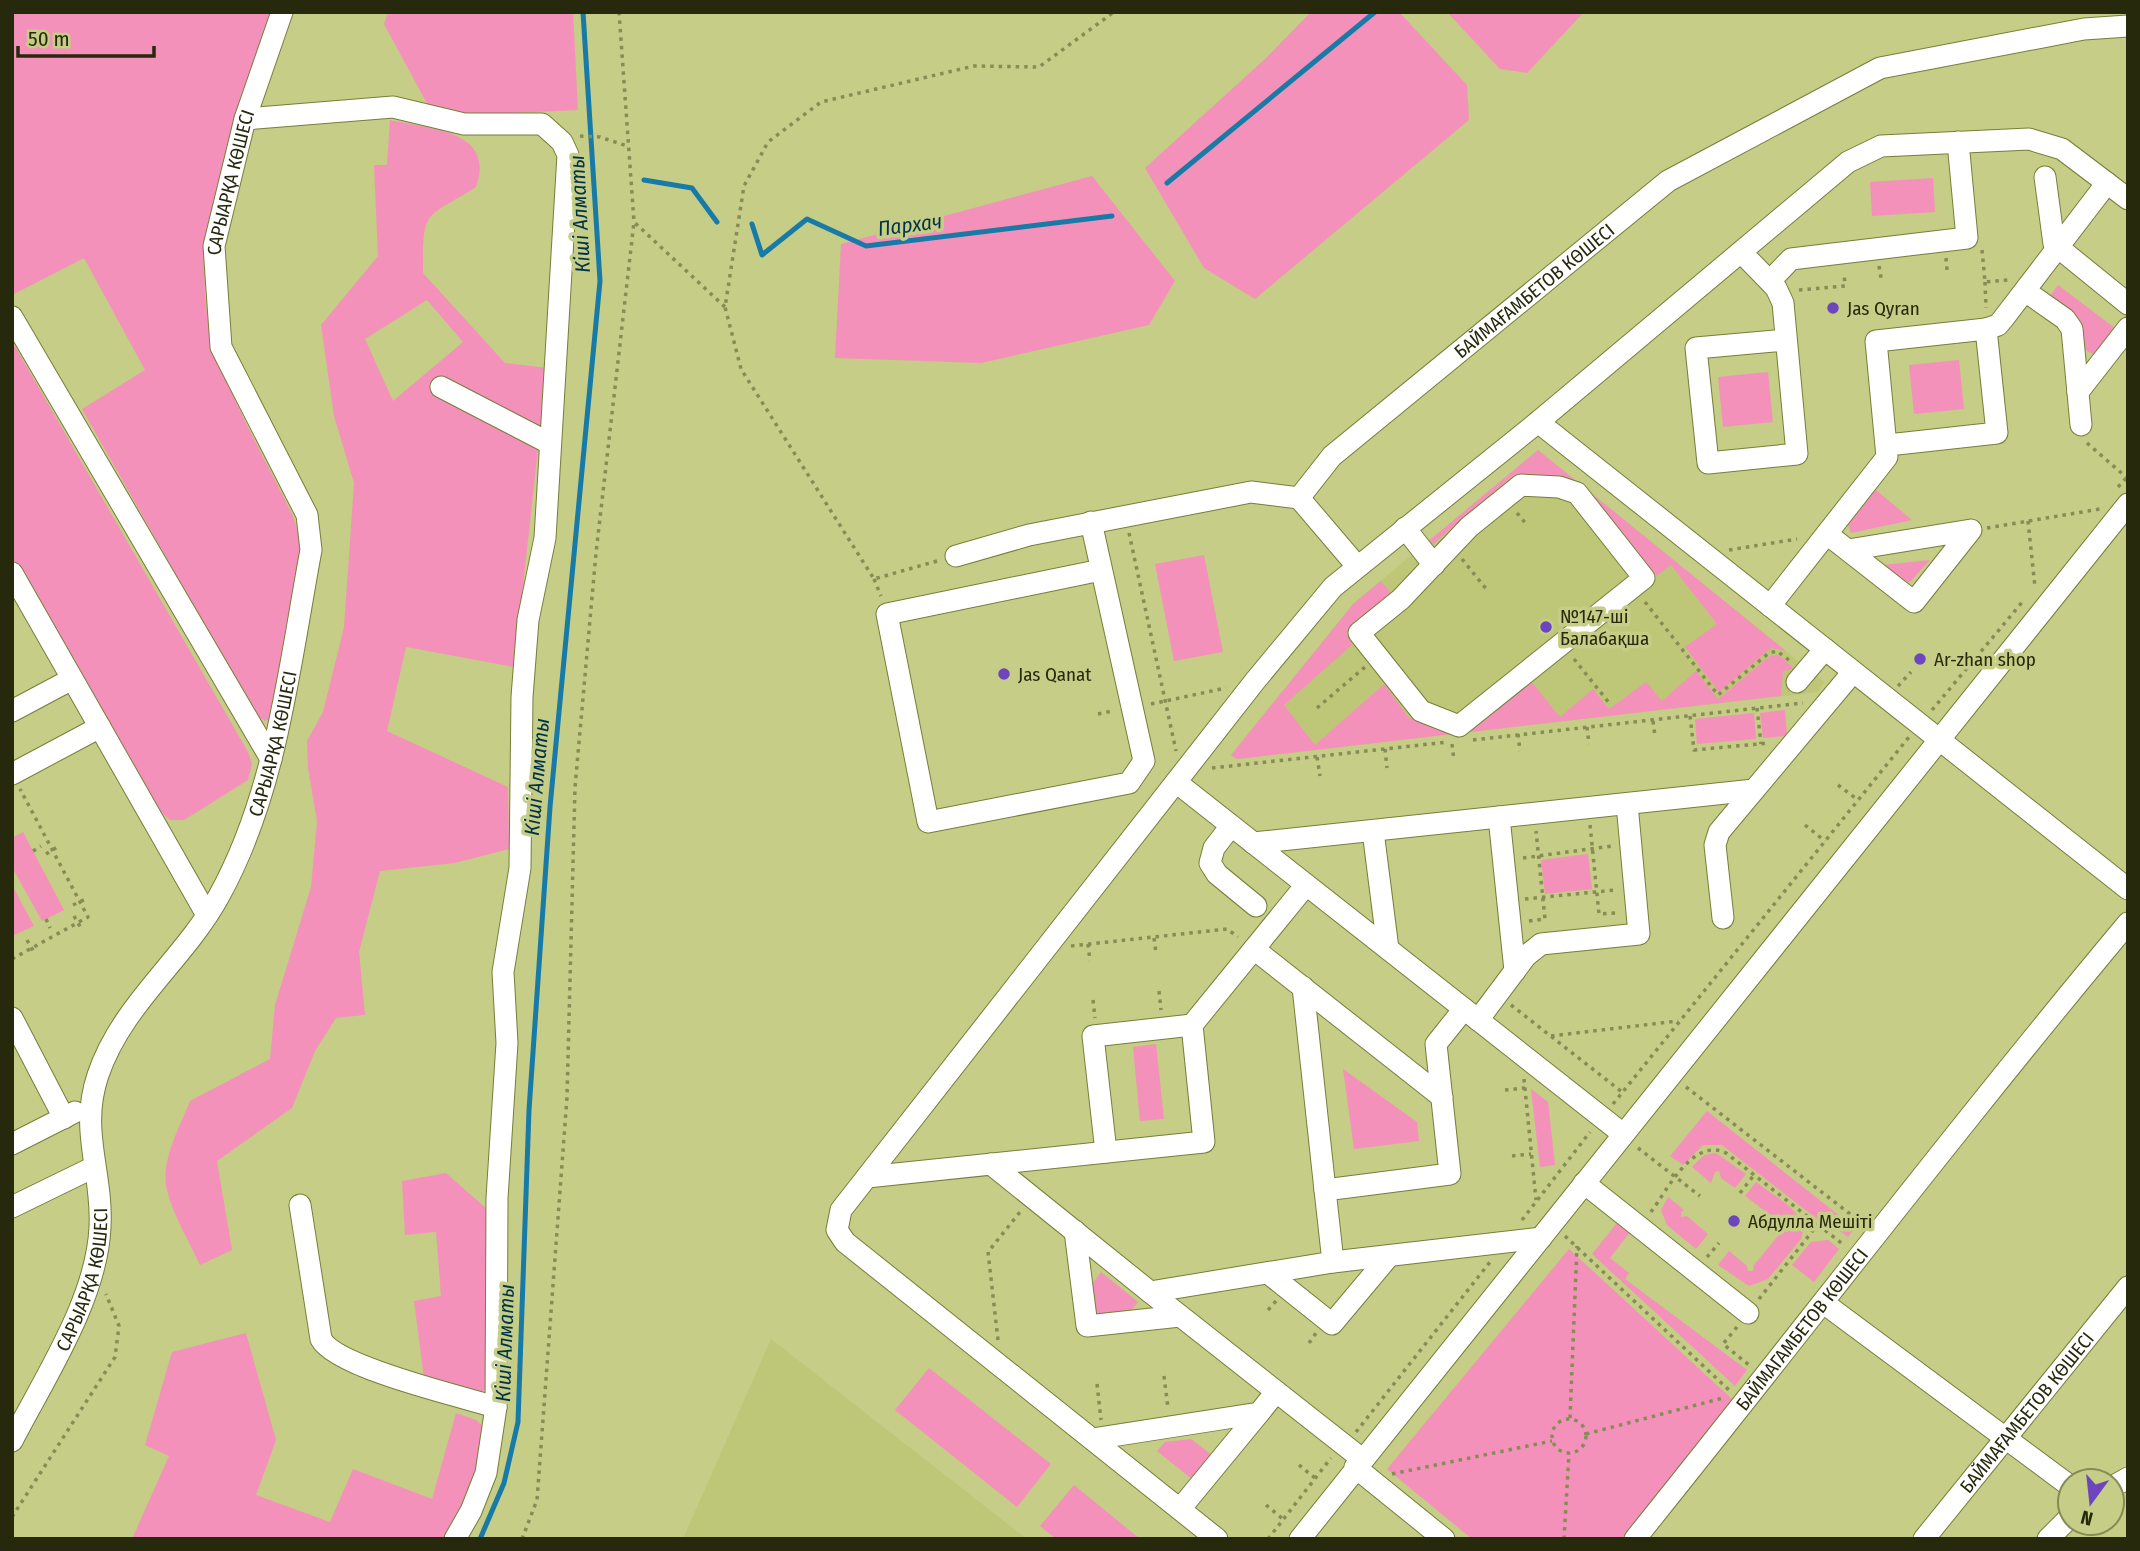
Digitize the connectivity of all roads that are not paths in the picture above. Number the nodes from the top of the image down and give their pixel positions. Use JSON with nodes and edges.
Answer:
{"nodes":[{"id":1,"x":282,"y":12,"type":"edge"},
{"id":2,"x":2128,"y":26,"type":"edge"},
{"id":3,"x":245,"y":119,"type":"junction"},
{"id":4,"x":1958,"y":142,"type":"junction"},
{"id":5,"x":2045,"y":177,"type":"dead end"},
{"id":6,"x":2107,"y":183,"type":"junction"},
{"id":7,"x":2128,"y":199,"type":"edge"},
{"id":8,"x":2057,"y":248,"type":"junction"},
{"id":9,"x":1741,"y":252,"type":"junction"},
{"id":10,"x":1774,"y":287,"type":"junction"},
{"id":11,"x":2025,"y":291,"type":"junction"},
{"id":12,"x":2128,"y":304,"type":"edge"},
{"id":13,"x":12,"y":317,"type":"edge"},
{"id":14,"x":2128,"y":328,"type":"edge"},
{"id":15,"x":1986,"y":329,"type":"junction"},
{"id":16,"x":1786,"y":340,"type":"junction"},
{"id":17,"x":441,"y":387,"type":"dead end"},
{"id":18,"x":2078,"y":392,"type":"junction"},
{"id":19,"x":1538,"y":422,"type":"junction"},
{"id":20,"x":2081,"y":425,"type":"road end"},
{"id":21,"x":549,"y":443,"type":"junction"},
{"id":22,"x":1888,"y":445,"type":"junction"},
{"id":23,"x":1299,"y":498,"type":"junction"},
{"id":24,"x":2128,"y":504,"type":"edge"},
{"id":25,"x":1091,"y":522,"type":"junction"},
{"id":26,"x":1405,"y":527,"type":"junction"},
{"id":27,"x":1827,"y":534,"type":"junction"},
{"id":28,"x":1848,"y":550,"type":"junction"},
{"id":29,"x":956,"y":556,"type":"road end"},
{"id":30,"x":1434,"y":565,"type":"junction"},
{"id":31,"x":1357,"y":566,"type":"junction"},
{"id":32,"x":1101,"y":570,"type":"junction"},
{"id":33,"x":12,"y":573,"type":"edge"},
{"id":34,"x":1770,"y":606,"type":"junction"},
{"id":35,"x":1825,"y":649,"type":"junction"},
{"id":36,"x":1853,"y":672,"type":"junction"},
{"id":37,"x":1801,"y":678,"type":"road end"},
{"id":38,"x":72,"y":679,"type":"junction"},
{"id":39,"x":12,"y":711,"type":"edge"},
{"id":40,"x":100,"y":727,"type":"junction"},
{"id":41,"x":1938,"y":738,"type":"junction"},
{"id":42,"x":271,"y":759,"type":"junction"},
{"id":43,"x":1181,"y":777,"type":"junction"},
{"id":44,"x":14,"y":778,"type":"edge"},
{"id":45,"x":1129,"y":783,"type":"junction"},
{"id":46,"x":1754,"y":790,"type":"junction"},
{"id":47,"x":1158,"y":807,"type":"junction"},
{"id":48,"x":1628,"y":811,"type":"junction"},
{"id":49,"x":1500,"y":824,"type":"junction"},
{"id":50,"x":1231,"y":826,"type":"junction"},
{"id":51,"x":1373,"y":831,"type":"junction"},
{"id":52,"x":1253,"y":843,"type":"junction"},
{"id":53,"x":1306,"y":885,"type":"junction"},
{"id":54,"x":2128,"y":889,"type":"edge"},
{"id":55,"x":1256,"y":906,"type":"dead end"},
{"id":56,"x":206,"y":915,"type":"junction"},
{"id":57,"x":1723,"y":918,"type":"dead end"},
{"id":58,"x":2128,"y":923,"type":"edge"},
{"id":59,"x":1254,"y":949,"type":"junction"},
{"id":60,"x":1388,"y":949,"type":"junction"},
{"id":61,"x":1515,"y":971,"type":"junction"},
{"id":62,"x":1303,"y":987,"type":"junction"},
{"id":63,"x":1471,"y":1015,"type":"junction"},
{"id":64,"x":12,"y":1018,"type":"edge"},
{"id":65,"x":1192,"y":1025,"type":"junction"},
{"id":66,"x":1436,"y":1044,"type":"junction"},
{"id":67,"x":1411,"y":1073,"type":"junction"},
{"id":68,"x":1442,"y":1097,"type":"junction"},
{"id":69,"x":90,"y":1105,"type":"junction"},
{"id":70,"x":64,"y":1118,"type":"junction"},
{"id":71,"x":1630,"y":1140,"type":"junction"},
{"id":72,"x":12,"y":1144,"type":"edge"},
{"id":73,"x":1106,"y":1152,"type":"junction"},
{"id":74,"x":991,"y":1164,"type":"junction"},
{"id":75,"x":94,"y":1167,"type":"junction"},
{"id":76,"x":867,"y":1177,"type":"junction"},
{"id":77,"x":1584,"y":1183,"type":"junction"},
{"id":78,"x":1325,"y":1190,"type":"junction"},
{"id":79,"x":300,"y":1205,"type":"dead end"},
{"id":80,"x":12,"y":1207,"type":"edge"},
{"id":81,"x":1075,"y":1231,"type":"junction"},
{"id":82,"x":1546,"y":1231,"type":"junction"},
{"id":83,"x":1389,"y":1256,"type":"junction"},
{"id":84,"x":1333,"y":1262,"type":"junction"},
{"id":85,"x":1268,"y":1273,"type":"junction"},
{"id":86,"x":2128,"y":1287,"type":"edge"},
{"id":87,"x":1150,"y":1292,"type":"junction"},
{"id":88,"x":1825,"y":1304,"type":"junction"},
{"id":89,"x":1748,"y":1313,"type":"road end"},
{"id":90,"x":1180,"y":1316,"type":"junction"},
{"id":91,"x":1276,"y":1392,"type":"junction"},
{"id":92,"x":496,"y":1407,"type":"junction"},
{"id":93,"x":1259,"y":1413,"type":"junction"},
{"id":94,"x":1098,"y":1438,"type":"junction"},
{"id":95,"x":2004,"y":1439,"type":"junction"},
{"id":96,"x":12,"y":1441,"type":"edge"},
{"id":97,"x":1359,"y":1463,"type":"junction"},
{"id":98,"x":2056,"y":1476,"type":"edge"},
{"id":99,"x":1180,"y":1509,"type":"junction"},
{"id":100,"x":455,"y":1539,"type":"edge"},
{"id":101,"x":1217,"y":1539,"type":"edge"},
{"id":102,"x":1300,"y":1539,"type":"edge"},
{"id":103,"x":1444,"y":1539,"type":"edge"},
{"id":104,"x":1635,"y":1539,"type":"edge"},
{"id":105,"x":1924,"y":1539,"type":"edge"}],
"edges":[{"from":1,"to":3,"type":"street","name":"САРЫАРҚА КӨШЕСІ"},
{"from":2,"to":23,"type":"street","name":"БАЙМАҒАМБЕТОВ КӨШЕСІ"},
{"from":3,"to":21,"type":"street"},
{"from":3,"to":42,"type":"street","name":"САРЫАРҚА КӨШЕСІ"},
{"from":4,"to":6,"type":"street"},
{"from":4,"to":9,"type":"street"},
{"from":4,"to":10,"type":"street"},
{"from":5,"to":8,"type":"street"},
{"from":6,"to":7,"type":"street"},
{"from":6,"to":8,"type":"street"},
{"from":8,"to":11,"type":"street"},
{"from":8,"to":12,"type":"street"},
{"from":9,"to":10,"type":"street"},
{"from":9,"to":19,"type":"street"},
{"from":10,"to":16,"type":"street"},
{"from":11,"to":15,"type":"street"},
{"from":11,"to":18,"type":"street"},
{"from":13,"to":42,"type":"street"},
{"from":14,"to":18,"type":"street"},
{"from":15,"to":22,"type":"street"},
{"from":15,"to":22,"type":"street"},
{"from":16,"to":16,"type":"street"},
{"from":17,"to":21,"type":"street"},
{"from":18,"to":20,"type":"street"},
{"from":19,"to":26,"type":"street"},
{"from":19,"to":34,"type":"street"},
{"from":21,"to":92,"type":"street"},
{"from":22,"to":27,"type":"street"},
{"from":23,"to":25,"type":"street"},
{"from":23,"to":31,"type":"street"},
{"from":24,"to":41,"type":"street"},
{"from":25,"to":29,"type":"street"},
{"from":25,"to":32,"type":"street"},
{"from":26,"to":30,"type":"street"},
{"from":26,"to":31,"type":"street"},
{"from":27,"to":28,"type":"street"},
{"from":27,"to":34,"type":"street"},
{"from":28,"to":28,"type":"street"},
{"from":30,"to":30,"type":"street"},
{"from":31,"to":43,"type":"street"},
{"from":32,"to":45,"type":"street"},
{"from":32,"to":45,"type":"street"},
{"from":33,"to":38,"type":"street"},
{"from":34,"to":35,"type":"street"},
{"from":35,"to":36,"type":"street"},
{"from":35,"to":37,"type":"street"},
{"from":36,"to":41,"type":"street"},
{"from":36,"to":46,"type":"street"},
{"from":38,"to":39,"type":"street"},
{"from":38,"to":40,"type":"street"},
{"from":40,"to":44,"type":"street"},
{"from":40,"to":56,"type":"street"},
{"from":41,"to":54,"type":"street"},
{"from":41,"to":71,"type":"street"},
{"from":42,"to":56,"type":"street","name":"САРЫАРҚА КӨШЕСІ"},
{"from":43,"to":47,"type":"street"},
{"from":43,"to":50,"type":"street"},
{"from":45,"to":47,"type":"street"},
{"from":46,"to":48,"type":"street"},
{"from":46,"to":57,"type":"street"},
{"from":47,"to":76,"type":"street"},
{"from":48,"to":49,"type":"street"},
{"from":48,"to":61,"type":"street"},
{"from":49,"to":51,"type":"street"},
{"from":49,"to":61,"type":"street"},
{"from":50,"to":52,"type":"street"},
{"from":50,"to":55,"type":"street"},
{"from":51,"to":52,"type":"street"},
{"from":51,"to":60,"type":"street"},
{"from":52,"to":53,"type":"street"},
{"from":53,"to":59,"type":"street"},
{"from":53,"to":60,"type":"street"},
{"from":56,"to":69,"type":"street","name":"САРЫАРҚА КӨШЕСІ"},
{"from":58,"to":88,"type":"street","name":"БАЙМАГАМБЕТОВ КӨШЕСІ"},
{"from":59,"to":62,"type":"street"},
{"from":59,"to":65,"type":"street"},
{"from":60,"to":63,"type":"street"},
{"from":61,"to":63,"type":"street"},
{"from":62,"to":67,"type":"street"},
{"from":62,"to":78,"type":"street"},
{"from":63,"to":66,"type":"street"},
{"from":63,"to":71,"type":"street"},
{"from":64,"to":70,"type":"street"},
{"from":65,"to":73,"type":"street"},
{"from":65,"to":73,"type":"street"},
{"from":66,"to":67,"type":"street"},
{"from":66,"to":68,"type":"street"},
{"from":67,"to":68,"type":"street"},
{"from":68,"to":78,"type":"street"},
{"from":69,"to":70,"type":"street"},
{"from":69,"to":75,"type":"street","name":"САРЫАРҚА КӨШЕСІ"},
{"from":70,"to":72,"type":"street"},
{"from":71,"to":77,"type":"street"},
{"from":73,"to":74,"type":"street"},
{"from":74,"to":76,"type":"street"},
{"from":74,"to":81,"type":"street"},
{"from":75,"to":80,"type":"street"},
{"from":75,"to":96,"type":"street","name":"САРЫАРҚА КӨШЕСІ"},
{"from":76,"to":94,"type":"street"},
{"from":77,"to":82,"type":"street"},
{"from":77,"to":89,"type":"street"},
{"from":78,"to":84,"type":"street"},
{"from":79,"to":92,"type":"street"},
{"from":81,"to":87,"type":"street"},
{"from":81,"to":90,"type":"street"},
{"from":82,"to":83,"type":"street"},
{"from":82,"to":97,"type":"street"},
{"from":83,"to":84,"type":"street"},
{"from":83,"to":85,"type":"street"},
{"from":84,"to":85,"type":"street"},
{"from":85,"to":87,"type":"street"},
{"from":86,"to":95,"type":"street","name":"БАЙМАҒАМБЕТОВ КӨШЕСІ"},
{"from":87,"to":90,"type":"street"},
{"from":88,"to":95,"type":"street"},
{"from":88,"to":104,"type":"street","name":"БАЙМАГАМБЕТОВ КӨШЕСІ"},
{"from":90,"to":91,"type":"street"},
{"from":91,"to":93,"type":"street"},
{"from":91,"to":97,"type":"street"},
{"from":92,"to":100,"type":"street"},
{"from":93,"to":94,"type":"street"},
{"from":93,"to":99,"type":"street"},
{"from":94,"to":99,"type":"street"},
{"from":95,"to":98,"type":"street"},
{"from":95,"to":105,"type":"street","name":"БАЙМАҒАМБЕТОВ КӨШЕСІ"},
{"from":97,"to":102,"type":"street"},
{"from":97,"to":103,"type":"street"},
{"from":99,"to":101,"type":"street"}]}
